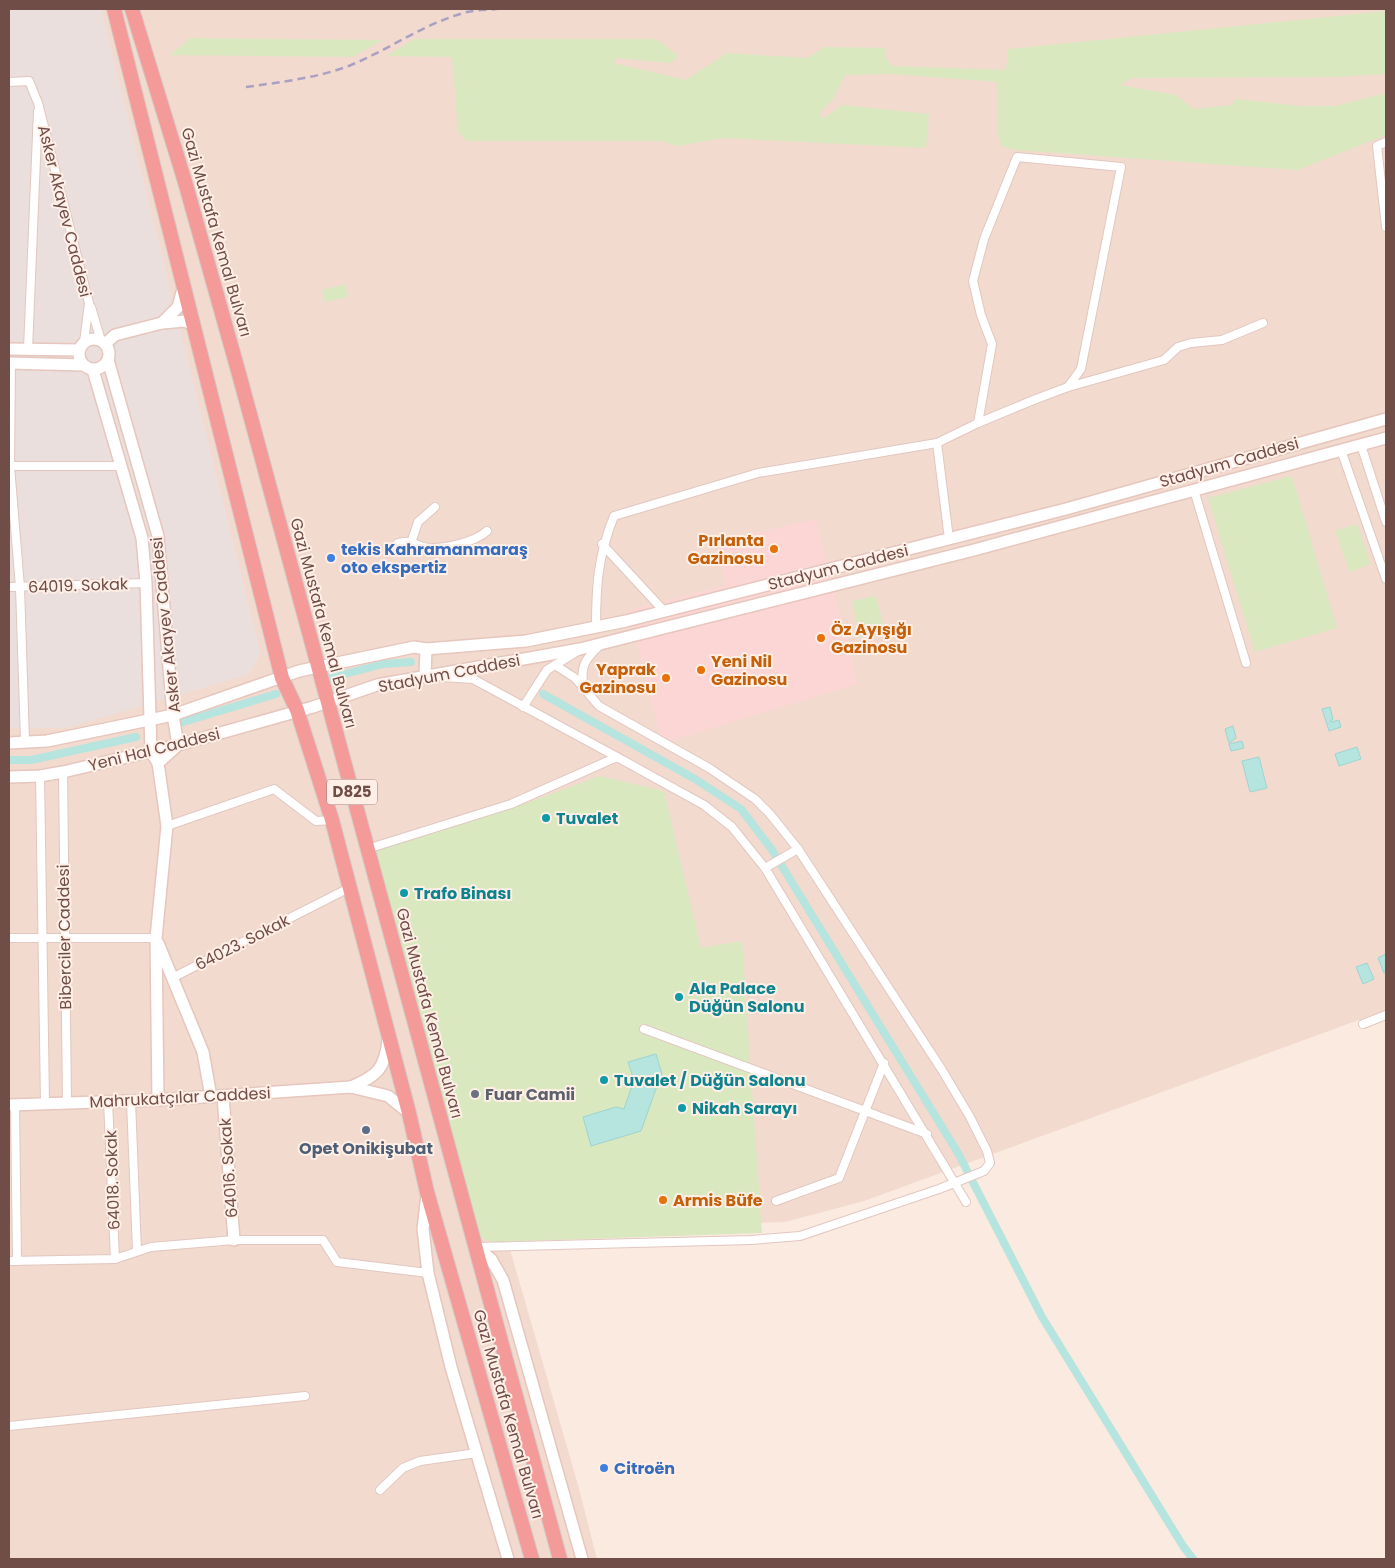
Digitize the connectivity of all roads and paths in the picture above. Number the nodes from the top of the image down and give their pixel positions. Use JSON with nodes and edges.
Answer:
{"nodes":[{"id":1,"x":114,"y":9,"type":"edge"},
{"id":2,"x":132,"y":9,"type":"edge"},
{"id":3,"x":9,"y":82,"type":"edge"},
{"id":4,"x":38,"y":103,"type":"junction"},
{"id":5,"x":1386,"y":142,"type":"edge"},
{"id":6,"x":1386,"y":228,"type":"edge"},
{"id":7,"x":184,"y":285,"type":"junction"},
{"id":8,"x":89,"y":302,"type":"junction"},
{"id":9,"x":162,"y":323,"type":"junction"},
{"id":10,"x":1263,"y":323,"type":"dead end"},
{"id":11,"x":194,"y":326,"type":"junction"},
{"id":12,"x":103,"y":342,"type":"junction"},
{"id":13,"x":82,"y":346,"type":"junction"},
{"id":14,"x":9,"y":349,"type":"edge"},
{"id":15,"x":28,"y":349,"type":"junction"},
{"id":16,"x":108,"y":360,"type":"junction"},
{"id":17,"x":10,"y":363,"type":"edge"},
{"id":18,"x":88,"y":367,"type":"junction"},
{"id":19,"x":1068,"y":387,"type":"junction"},
{"id":20,"x":1386,"y":419,"type":"edge"},
{"id":21,"x":978,"y":423,"type":"junction"},
{"id":22,"x":1364,"y":425,"type":"junction"},
{"id":23,"x":1328,"y":435,"type":"junction"},
{"id":24,"x":1386,"y":438,"type":"edge"},
{"id":25,"x":937,"y":443,"type":"junction"},
{"id":26,"x":1365,"y":444,"type":"junction"},
{"id":27,"x":1336,"y":451,"type":"junction"},
{"id":28,"x":9,"y":466,"type":"edge"},
{"id":29,"x":119,"y":466,"type":"junction"},
{"id":30,"x":1202,"y":470,"type":"junction"},
{"id":31,"x":1197,"y":489,"type":"junction"},
{"id":32,"x":435,"y":507,"type":"dead end"},
{"id":33,"x":1386,"y":522,"type":"edge"},
{"id":34,"x":487,"y":531,"type":"dead end"},
{"id":35,"x":950,"y":539,"type":"junction"},
{"id":36,"x":412,"y":540,"type":"junction"},
{"id":37,"x":398,"y":543,"type":"dead end"},
{"id":38,"x":602,"y":544,"type":"junction"},
{"id":39,"x":1386,"y":579,"type":"edge"},
{"id":40,"x":146,"y":583,"type":"junction"},
{"id":41,"x":9,"y":586,"type":"edge"},
{"id":42,"x":20,"y":587,"type":"junction"},
{"id":43,"x":664,"y":611,"type":"junction"},
{"id":44,"x":596,"y":627,"type":"junction"},
{"id":45,"x":600,"y":644,"type":"junction"},
{"id":46,"x":426,"y":649,"type":"junction"},
{"id":47,"x":580,"y":650,"type":"junction"},
{"id":48,"x":1246,"y":663,"type":"dead end"},
{"id":49,"x":555,"y":665,"type":"junction"},
{"id":50,"x":318,"y":667,"type":"junction"},
{"id":51,"x":425,"y":675,"type":"junction"},
{"id":52,"x":282,"y":678,"type":"junction"},
{"id":53,"x":585,"y":691,"type":"junction"},
{"id":54,"x":326,"y":702,"type":"junction"},
{"id":55,"x":523,"y":707,"type":"junction"},
{"id":56,"x":298,"y":710,"type":"junction"},
{"id":57,"x":173,"y":715,"type":"junction"},
{"id":58,"x":149,"y":720,"type":"junction"},
{"id":59,"x":25,"y":742,"type":"junction"},
{"id":60,"x":9,"y":743,"type":"edge"},
{"id":61,"x":178,"y":745,"type":"junction"},
{"id":62,"x":151,"y":752,"type":"junction"},
{"id":63,"x":617,"y":758,"type":"junction"},
{"id":64,"x":158,"y":763,"type":"junction"},
{"id":65,"x":63,"y":772,"type":"junction"},
{"id":66,"x":40,"y":776,"type":"junction"},
{"id":67,"x":9,"y":778,"type":"edge"},
{"id":68,"x":332,"y":820,"type":"junction"},
{"id":69,"x":167,"y":826,"type":"junction"},
{"id":70,"x":367,"y":849,"type":"junction"},
{"id":71,"x":798,"y":849,"type":"junction"},
{"id":72,"x":765,"y":868,"type":"junction"},
{"id":73,"x":349,"y":888,"type":"junction"},
{"id":74,"x":42,"y":937,"type":"junction"},
{"id":75,"x":64,"y":937,"type":"junction"},
{"id":76,"x":9,"y":938,"type":"edge"},
{"id":77,"x":156,"y":938,"type":"junction"},
{"id":78,"x":174,"y":977,"type":"junction"},
{"id":79,"x":1386,"y":1015,"type":"edge"},
{"id":80,"x":1363,"y":1024,"type":"dead end"},
{"id":81,"x":644,"y":1029,"type":"dead end"},
{"id":82,"x":389,"y":1036,"type":"junction"},
{"id":83,"x":884,"y":1063,"type":"junction"},
{"id":84,"x":350,"y":1087,"type":"junction"},
{"id":85,"x":223,"y":1096,"type":"junction"},
{"id":86,"x":211,"y":1097,"type":"junction"},
{"id":87,"x":158,"y":1100,"type":"junction"},
{"id":88,"x":108,"y":1101,"type":"junction"},
{"id":89,"x":131,"y":1101,"type":"junction"},
{"id":90,"x":45,"y":1103,"type":"junction"},
{"id":91,"x":67,"y":1103,"type":"junction"},
{"id":92,"x":12,"y":1105,"type":"edge"},
{"id":93,"x":864,"y":1112,"type":"junction"},
{"id":94,"x":409,"y":1113,"type":"junction"},
{"id":95,"x":927,"y":1134,"type":"junction"},
{"id":96,"x":12,"y":1177,"type":"edge"},
{"id":97,"x":959,"y":1180,"type":"junction"},
{"id":98,"x":427,"y":1192,"type":"junction"},
{"id":99,"x":776,"y":1201,"type":"dead end"},
{"id":100,"x":966,"y":1202,"type":"dead end"},
{"id":101,"x":234,"y":1240,"type":"junction"},
{"id":102,"x":476,"y":1248,"type":"junction"},
{"id":103,"x":137,"y":1251,"type":"junction"},
{"id":104,"x":115,"y":1258,"type":"junction"},
{"id":105,"x":13,"y":1261,"type":"edge"},
{"id":106,"x":428,"y":1272,"type":"junction"},
{"id":107,"x":305,"y":1396,"type":"dead end"},
{"id":108,"x":9,"y":1426,"type":"edge"},
{"id":109,"x":477,"y":1453,"type":"junction"},
{"id":110,"x":380,"y":1490,"type":"dead end"},
{"id":111,"x":508,"y":1559,"type":"edge"},
{"id":112,"x":532,"y":1559,"type":"edge"},
{"id":113,"x":560,"y":1559,"type":"edge"},
{"id":114,"x":582,"y":1559,"type":"edge"}],
"edges":[{"from":1,"to":7,"type":"highway","name":"Gazi Mustafa Kemal Bulvarı","number":"D825"},
{"from":2,"to":50,"type":"highway","name":"Gazi Mustafa Kemal Bulvarı","number":"D825"},
{"from":3,"to":4,"type":"street","name":"Asker Akayev Caddesi"},
{"from":4,"to":8,"type":"street","name":"Asker Akayev Caddesi"},
{"from":4,"to":15,"type":"street"},
{"from":5,"to":6,"type":"street"},
{"from":7,"to":9,"type":"street"},
{"from":7,"to":11,"type":"highway","name":"Gazi Mustafa Kemal Bulvarı","number":"D825"},
{"from":8,"to":12,"type":"street"},
{"from":8,"to":13,"type":"street","name":"Asker Akayev Caddesi"},
{"from":9,"to":11,"type":"street"},
{"from":9,"to":12,"type":"street"},
{"from":10,"to":19,"type":"street"},
{"from":11,"to":52,"type":"highway","name":"Gazi Mustafa Kemal Bulvarı","number":"D825"},
{"from":12,"to":13,"type":"street"},
{"from":12,"to":16,"type":"street","name":"Asker Akayev Caddesi"},
{"from":13,"to":15,"type":"street"},
{"from":13,"to":18,"type":"street","name":"Asker Akayev Caddesi"},
{"from":14,"to":15,"type":"street"},
{"from":16,"to":18,"type":"street"},
{"from":16,"to":57,"type":"street","name":"Asker Akayev Caddesi"},
{"from":17,"to":18,"type":"street"},
{"from":17,"to":28,"type":"street"},
{"from":18,"to":29,"type":"street","name":"Asker Akayev Caddesi"},
{"from":19,"to":21,"type":"street"},
{"from":19,"to":21,"type":"street"},
{"from":20,"to":22,"type":"street","name":"Stadyum Caddesi"},
{"from":21,"to":25,"type":"street"},
{"from":22,"to":23,"type":"street","name":"Stadyum Caddesi"},
{"from":22,"to":26,"type":"street"},
{"from":23,"to":27,"type":"street"},
{"from":23,"to":30,"type":"street","name":"Stadyum Caddesi"},
{"from":24,"to":26,"type":"street","name":"Stadyum Caddesi"},
{"from":25,"to":35,"type":"street"},
{"from":25,"to":38,"type":"street"},
{"from":26,"to":27,"type":"street","name":"Stadyum Caddesi"},
{"from":26,"to":33,"type":"street"},
{"from":27,"to":31,"type":"street","name":"Stadyum Caddesi"},
{"from":27,"to":39,"type":"street"},
{"from":28,"to":29,"type":"street"},
{"from":28,"to":42,"type":"street"},
{"from":29,"to":40,"type":"street","name":"Asker Akayev Caddesi"},
{"from":30,"to":31,"type":"street"},
{"from":30,"to":35,"type":"street","name":"Stadyum Caddesi"},
{"from":31,"to":45,"type":"street","name":"Stadyum Caddesi"},
{"from":31,"to":48,"type":"street"},
{"from":32,"to":36,"type":"street"},
{"from":34,"to":36,"type":"street"},
{"from":35,"to":43,"type":"street","name":"Stadyum Caddesi"},
{"from":36,"to":37,"type":"street"},
{"from":38,"to":43,"type":"street"},
{"from":38,"to":44,"type":"street"},
{"from":40,"to":42,"type":"street","name":"64019. Sokak"},
{"from":40,"to":58,"type":"street","name":"Asker Akayev Caddesi"},
{"from":41,"to":42,"type":"street","name":"64019. Sokak"},
{"from":42,"to":59,"type":"street"},
{"from":43,"to":44,"type":"street","name":"Stadyum Caddesi"},
{"from":44,"to":46,"type":"street","name":"Stadyum Caddesi"},
{"from":45,"to":47,"type":"street","name":"Stadyum Caddesi"},
{"from":45,"to":53,"type":"street"},
{"from":46,"to":50,"type":"street","name":"Stadyum Caddesi"},
{"from":46,"to":51,"type":"street"},
{"from":47,"to":49,"type":"street"},
{"from":47,"to":51,"type":"street","name":"Stadyum Caddesi"},
{"from":49,"to":53,"type":"street"},
{"from":49,"to":55,"type":"street"},
{"from":50,"to":52,"type":"street","name":"Stadyum Caddesi"},
{"from":50,"to":54,"type":"highway","name":"Gazi Mustafa Kemal Bulvarı","number":"D825"},
{"from":51,"to":54,"type":"street","name":"Stadyum Caddesi"},
{"from":51,"to":55,"type":"street"},
{"from":52,"to":56,"type":"highway","name":"Gazi Mustafa Kemal Bulvarı","number":"D825"},
{"from":52,"to":57,"type":"street","name":"Yeni Hal Caddesi"},
{"from":53,"to":71,"type":"street"},
{"from":54,"to":56,"type":"street","name":"Stadyum Caddesi"},
{"from":54,"to":70,"type":"highway","name":"Gazi Mustafa Kemal Bulvarı","number":"D825"},
{"from":55,"to":63,"type":"street"},
{"from":56,"to":61,"type":"street","name":"Yeni Hal Caddesi"},
{"from":56,"to":68,"type":"highway","name":"Gazi Mustafa Kemal Bulvarı","number":"D825"},
{"from":57,"to":58,"type":"street","name":"Yeni Hal Caddesi"},
{"from":57,"to":61,"type":"street","name":"Asker Akayev Caddesi"},
{"from":58,"to":59,"type":"street","name":"Yeni Hal Caddesi"},
{"from":58,"to":62,"type":"street","name":"Asker Akayev Caddesi"},
{"from":59,"to":60,"type":"street","name":"Yeni Hal Caddesi"},
{"from":61,"to":62,"type":"street","name":"Yeni Hal Caddesi"},
{"from":61,"to":64,"type":"street"},
{"from":62,"to":64,"type":"street"},
{"from":62,"to":65,"type":"street","name":"Yeni Hal Caddesi"},
{"from":63,"to":70,"type":"street"},
{"from":63,"to":72,"type":"street"},
{"from":64,"to":69,"type":"street"},
{"from":65,"to":66,"type":"street","name":"Yeni Hal Caddesi"},
{"from":65,"to":75,"type":"street","name":"Biberciler Caddesi"},
{"from":66,"to":67,"type":"street","name":"Yeni Hal Caddesi"},
{"from":66,"to":74,"type":"street","name":"Biberciler Caddesi"},
{"from":68,"to":69,"type":"street"},
{"from":68,"to":73,"type":"highway","name":"Gazi Mustafa Kemal Bulvarı","number":"D825"},
{"from":69,"to":77,"type":"street"},
{"from":70,"to":102,"type":"highway","name":"Gazi Mustafa Kemal Bulvarı","number":"D825"},
{"from":71,"to":72,"type":"street"},
{"from":71,"to":97,"type":"street"},
{"from":72,"to":83,"type":"street"},
{"from":73,"to":78,"type":"street","name":"64023. Sokak"},
{"from":73,"to":82,"type":"highway","name":"Gazi Mustafa Kemal Bulvarı","number":"D825"},
{"from":74,"to":75,"type":"street"},
{"from":74,"to":76,"type":"street"},
{"from":74,"to":90,"type":"street","name":"Biberciler Caddesi"},
{"from":75,"to":77,"type":"street"},
{"from":75,"to":91,"type":"street","name":"Biberciler Caddesi"},
{"from":77,"to":78,"type":"street"},
{"from":77,"to":87,"type":"street"},
{"from":78,"to":86,"type":"street","name":"64016. Sokak"},
{"from":79,"to":80,"type":"street"},
{"from":81,"to":93,"type":"street"},
{"from":82,"to":84,"type":"street","name":"Mahrukatçılar Caddesi"},
{"from":82,"to":94,"type":"highway","name":"Gazi Mustafa Kemal Bulvarı","number":"D825"},
{"from":83,"to":93,"type":"street"},
{"from":83,"to":95,"type":"street"},
{"from":84,"to":85,"type":"street","name":"Mahrukatçılar Caddesi"},
{"from":84,"to":94,"type":"street","name":"Mahrukatçılar Caddesi"},
{"from":85,"to":86,"type":"street","name":"Mahrukatçılar Caddesi"},
{"from":85,"to":101,"type":"street","name":"64016. Sokak"},
{"from":86,"to":87,"type":"street","name":"Mahrukatçılar Caddesi"},
{"from":87,"to":89,"type":"street","name":"Mahrukatçılar Caddesi"},
{"from":88,"to":89,"type":"street","name":"Mahrukatçılar Caddesi"},
{"from":88,"to":91,"type":"street","name":"Mahrukatçılar Caddesi"},
{"from":88,"to":104,"type":"street","name":"64018. Sokak"},
{"from":89,"to":103,"type":"street"},
{"from":90,"to":91,"type":"street","name":"Mahrukatçılar Caddesi"},
{"from":90,"to":92,"type":"street","name":"Mahrukatçılar Caddesi"},
{"from":92,"to":96,"type":"street"},
{"from":93,"to":95,"type":"street"},
{"from":93,"to":99,"type":"street"},
{"from":94,"to":98,"type":"highway","name":"Gazi Mustafa Kemal Bulvarı","number":"D825"},
{"from":95,"to":97,"type":"street"},
{"from":96,"to":105,"type":"street"},
{"from":97,"to":100,"type":"street"},
{"from":97,"to":102,"type":"street"},
{"from":98,"to":106,"type":"street","name":"Gazi Mustafa Kemal Bulvarı"},
{"from":98,"to":112,"type":"highway","name":"Gazi Mustafa Kemal Bulvarı","number":"D825"},
{"from":101,"to":103,"type":"street"},
{"from":101,"to":106,"type":"street"},
{"from":102,"to":113,"type":"highway","name":"Gazi Mustafa Kemal Bulvarı","number":"D825"},
{"from":102,"to":114,"type":"street","name":"Gazi Mustafa Kemal Bulvarı"},
{"from":103,"to":104,"type":"street"},
{"from":104,"to":105,"type":"street"},
{"from":106,"to":109,"type":"street","name":"Gazi Mustafa Kemal Bulvarı"},
{"from":107,"to":108,"type":"street"},
{"from":109,"to":110,"type":"street"},
{"from":109,"to":111,"type":"street","name":"Gazi Mustafa Kemal Bulvarı"}]}
